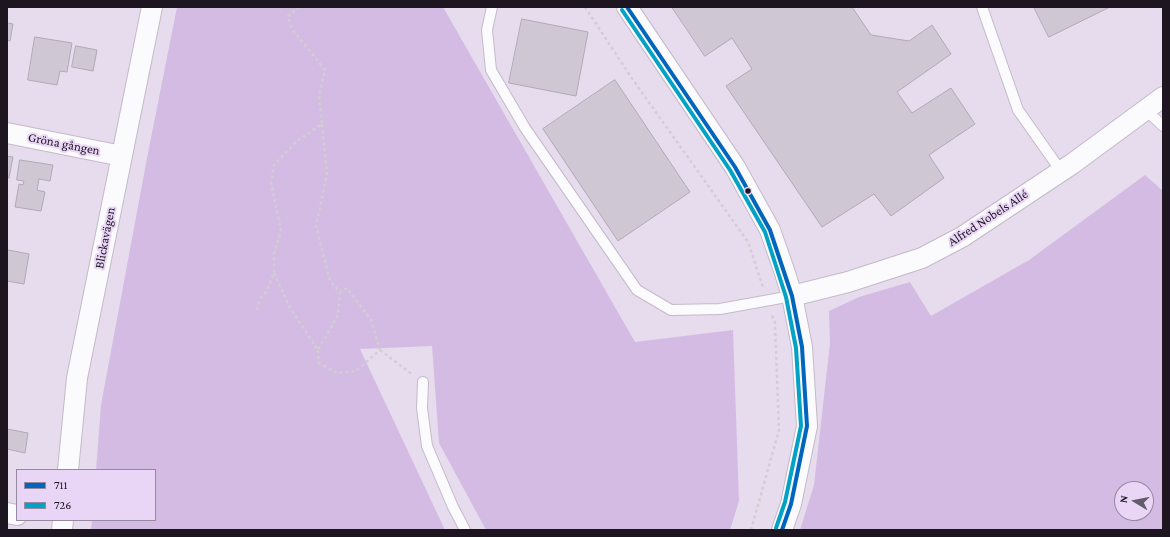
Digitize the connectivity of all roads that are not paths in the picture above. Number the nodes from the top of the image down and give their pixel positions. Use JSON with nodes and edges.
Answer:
{"nodes":[{"id":1,"x":152,"y":7,"type":"edge"},
{"id":2,"x":492,"y":7,"type":"edge"},
{"id":3,"x":627,"y":7,"type":"edge"},
{"id":4,"x":982,"y":7,"type":"edge"},
{"id":5,"x":1163,"y":97,"type":"edge"},
{"id":6,"x":1146,"y":110,"type":"junction"},
{"id":7,"x":1163,"y":126,"type":"edge"},
{"id":8,"x":7,"y":133,"type":"edge"},
{"id":9,"x":122,"y":156,"type":"junction"},
{"id":10,"x":1061,"y":171,"type":"junction"},
{"id":11,"x":792,"y":296,"type":"junction"},
{"id":12,"x":423,"y":382,"type":"road end"},
{"id":13,"x":68,"y":469,"type":"edge"},
{"id":14,"x":465,"y":530,"type":"edge"},
{"id":15,"x":782,"y":530,"type":"edge"}],
"edges":[{"from":1,"to":9,"type":"street","name":"Blickavägen"},
{"from":2,"to":11,"type":"lane"},
{"from":3,"to":11,"type":"street"},
{"from":4,"to":10,"type":"lane"},
{"from":5,"to":6,"type":"street","name":"Alfred Nobels Allé"},
{"from":6,"to":7,"type":"lane"},
{"from":6,"to":10,"type":"street","name":"Alfred Nobels Allé"},
{"from":8,"to":9,"type":"street","name":"Gröna gången"},
{"from":9,"to":13,"type":"street","name":"Blickavägen"},
{"from":10,"to":11,"type":"street","name":"Alfred Nobels Allé"},
{"from":11,"to":15,"type":"street"},
{"from":12,"to":14,"type":"lane"}]}
